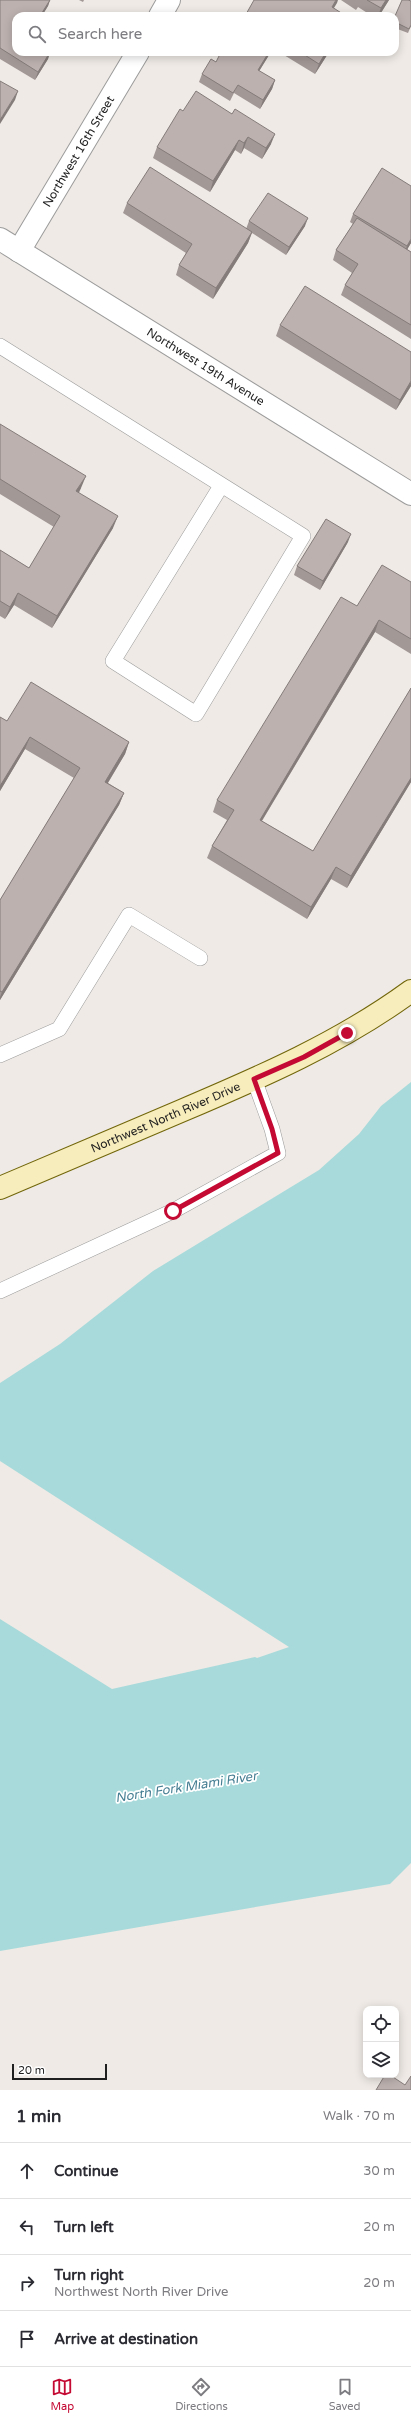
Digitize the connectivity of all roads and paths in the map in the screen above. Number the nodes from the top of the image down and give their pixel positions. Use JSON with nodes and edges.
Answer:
{"nodes":[{"id":1,"x":169,"y":0,"type":"edge"},
{"id":2,"x":162,"y":12,"type":"edge"},
{"id":3,"x":136,"y":56,"type":"edge"},
{"id":4,"x":0,"y":239,"type":"edge"},
{"id":5,"x":19,"y":251,"type":"junction"},
{"id":6,"x":0,"y":346,"type":"edge"},
{"id":7,"x":221,"y":486,"type":"junction"},
{"id":8,"x":411,"y":494,"type":"edge"},
{"id":9,"x":200,"y":958,"type":"dead end"},
{"id":10,"x":411,"y":991,"type":"edge"},
{"id":11,"x":0,"y":1055,"type":"edge"},
{"id":12,"x":254,"y":1079,"type":"junction"},
{"id":13,"x":0,"y":1188,"type":"edge"},
{"id":14,"x":0,"y":1290,"type":"edge"}],
"edges":[{"from":1,"to":2,"type":"street"},
{"from":3,"to":5,"type":"street","name":"Northwest 16th Street"},
{"from":4,"to":5,"type":"street","name":"Northwest 19th Avenue"},
{"from":5,"to":8,"type":"street","name":"Northwest 19th Avenue"},
{"from":6,"to":7,"type":"lane"},
{"from":7,"to":7,"type":"lane"},
{"from":9,"to":11,"type":"lane"},
{"from":10,"to":12,"type":"street","name":"Northwest North River Drive"},
{"from":12,"to":13,"type":"street","name":"Northwest North River Drive"},
{"from":12,"to":14,"type":"lane"}]}
